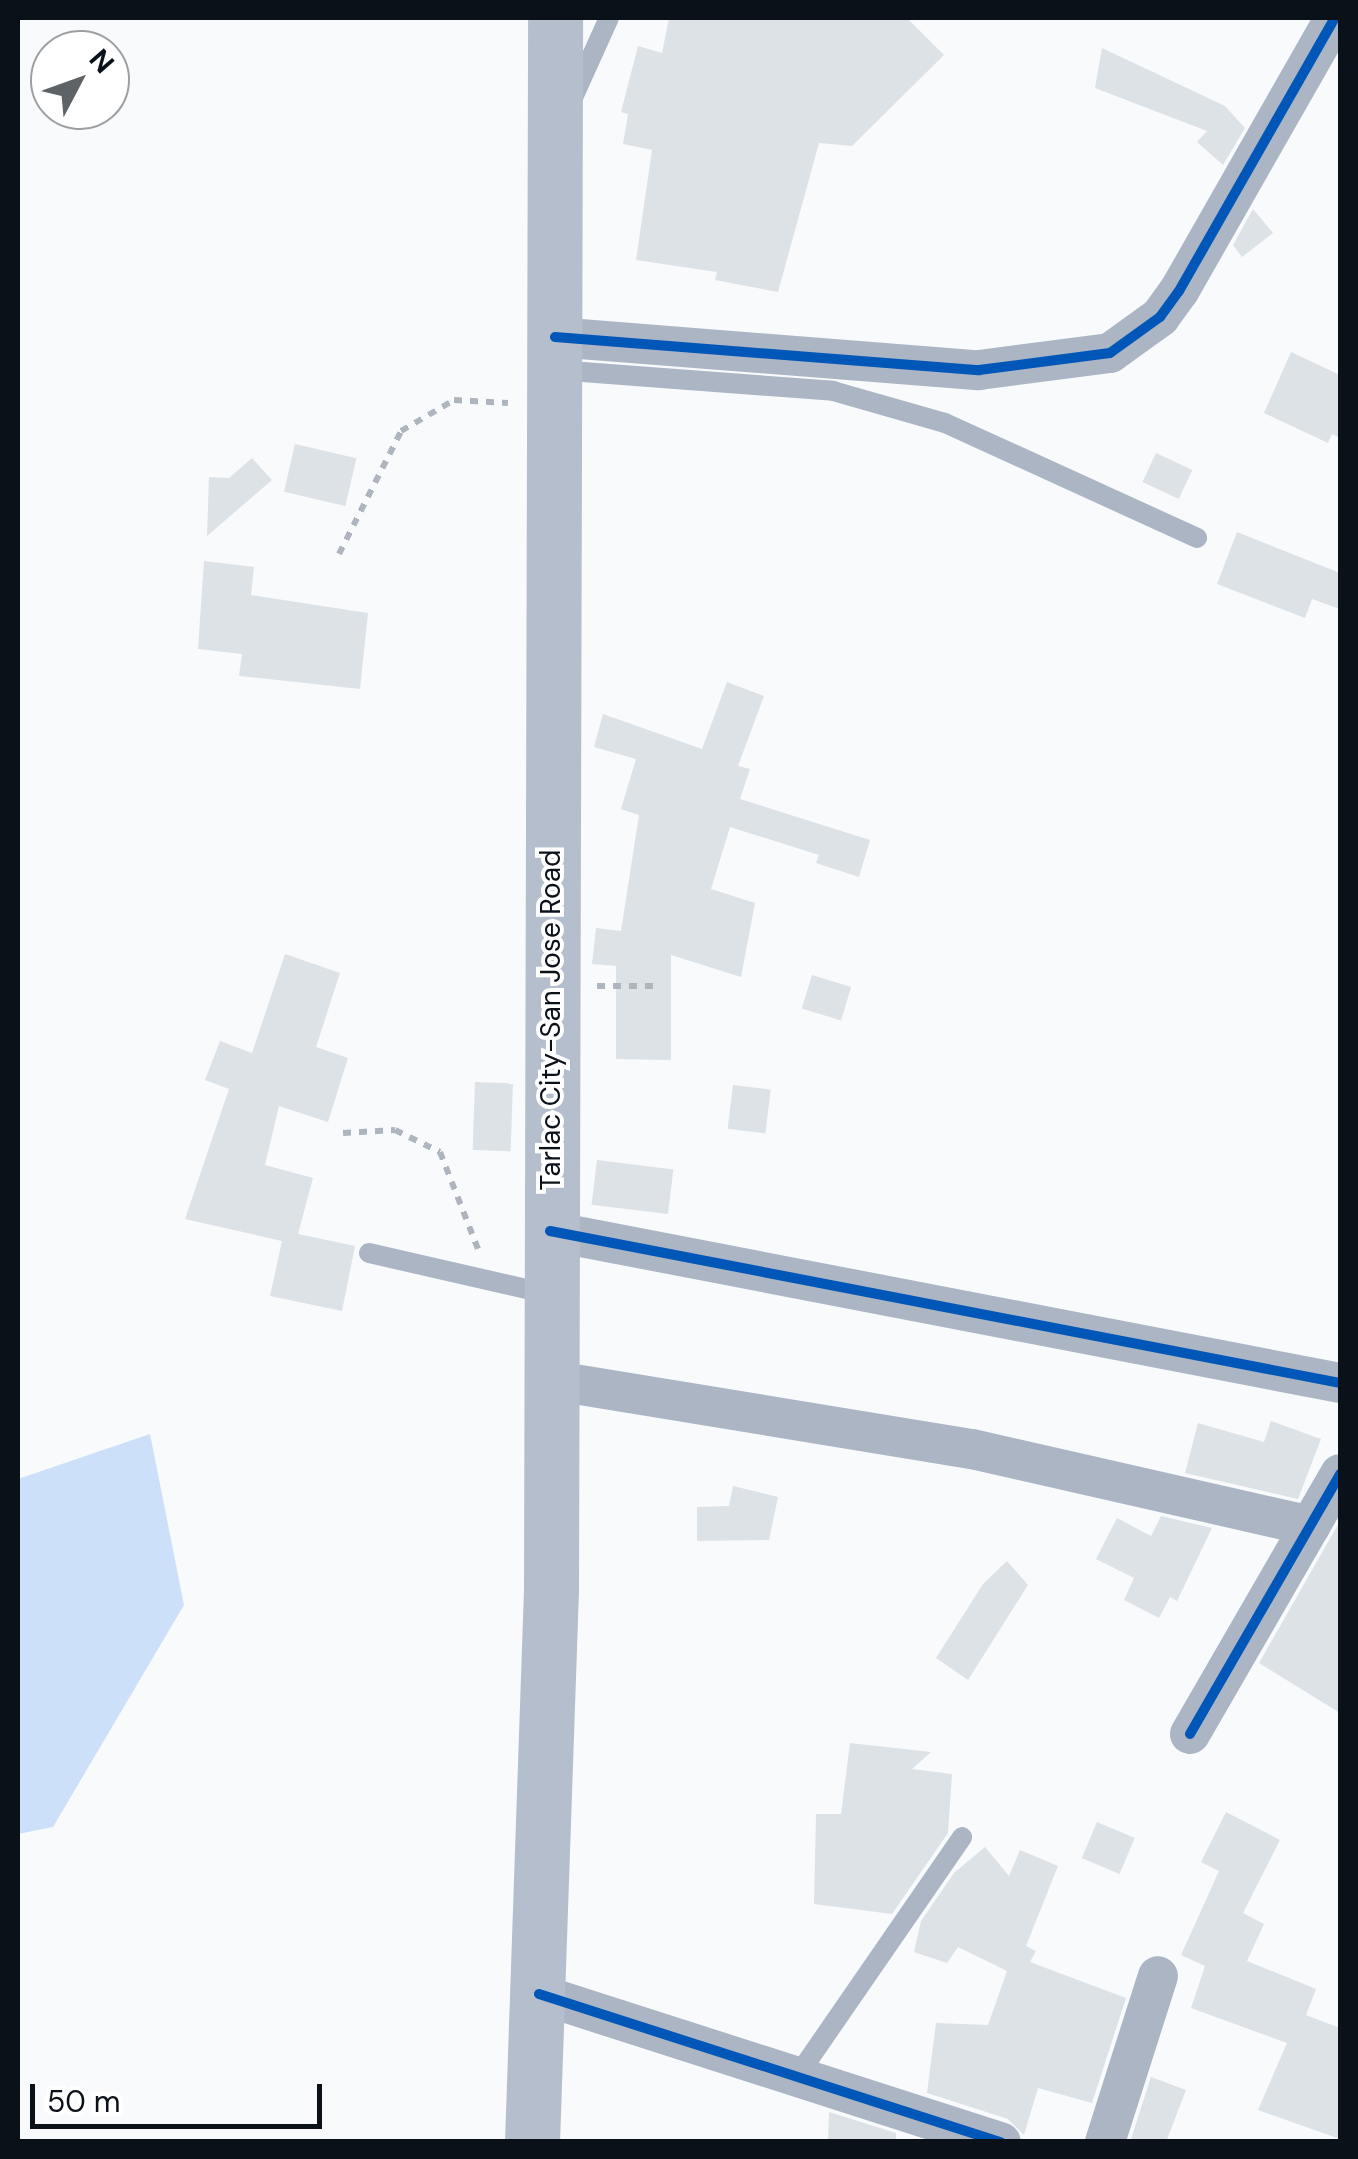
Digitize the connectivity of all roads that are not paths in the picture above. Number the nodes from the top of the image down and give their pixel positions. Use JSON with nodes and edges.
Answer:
{"nodes":[{"id":1,"x":555,"y":18,"type":"edge"},
{"id":2,"x":610,"y":18,"type":"edge"},
{"id":3,"x":1335,"y":18,"type":"edge"},
{"id":4,"x":556,"y":135,"type":"junction"},
{"id":5,"x":554,"y":370,"type":"junction"},
{"id":6,"x":1197,"y":538,"type":"dead end"},
{"id":7,"x":369,"y":1253,"type":"dead end"},
{"id":8,"x":550,"y":1261,"type":"junction"},
{"id":9,"x":550,"y":1380,"type":"junction"},
{"id":10,"x":1340,"y":1383,"type":"edge"},
{"id":11,"x":1340,"y":1474,"type":"edge"},
{"id":12,"x":1310,"y":1526,"type":"junction"},
{"id":13,"x":1190,"y":1734,"type":"dead end"},
{"id":14,"x":962,"y":1837,"type":"dead end"},
{"id":15,"x":1158,"y":1976,"type":"dead end"},
{"id":16,"x":539,"y":1994,"type":"junction"},
{"id":17,"x":798,"y":2076,"type":"junction"},
{"id":18,"x":532,"y":2142,"type":"edge"},
{"id":19,"x":1001,"y":2142,"type":"edge"},
{"id":20,"x":1105,"y":2142,"type":"edge"}],
"edges":[{"from":1,"to":4,"type":"main road","name":"Tarlac City-San Jose Road"},
{"from":2,"to":4,"type":"lane"},
{"from":3,"to":5,"type":"street"},
{"from":4,"to":5,"type":"main road","name":"Tarlac City-San Jose Road"},
{"from":5,"to":6,"type":"lane"},
{"from":5,"to":8,"type":"main road","name":"Tarlac City-San Jose Road"},
{"from":7,"to":8,"type":"lane"},
{"from":8,"to":9,"type":"main road","name":"Tarlac City-San Jose Road"},
{"from":8,"to":10,"type":"street"},
{"from":9,"to":12,"type":"street"},
{"from":9,"to":16,"type":"main road","name":"Tarlac City-San Jose Road"},
{"from":11,"to":12,"type":"street"},
{"from":12,"to":13,"type":"street"},
{"from":14,"to":17,"type":"lane"},
{"from":15,"to":20,"type":"street"},
{"from":16,"to":17,"type":"street"},
{"from":16,"to":18,"type":"main road","name":"Tarlac City-San Jose Road"},
{"from":17,"to":19,"type":"street"}]}
